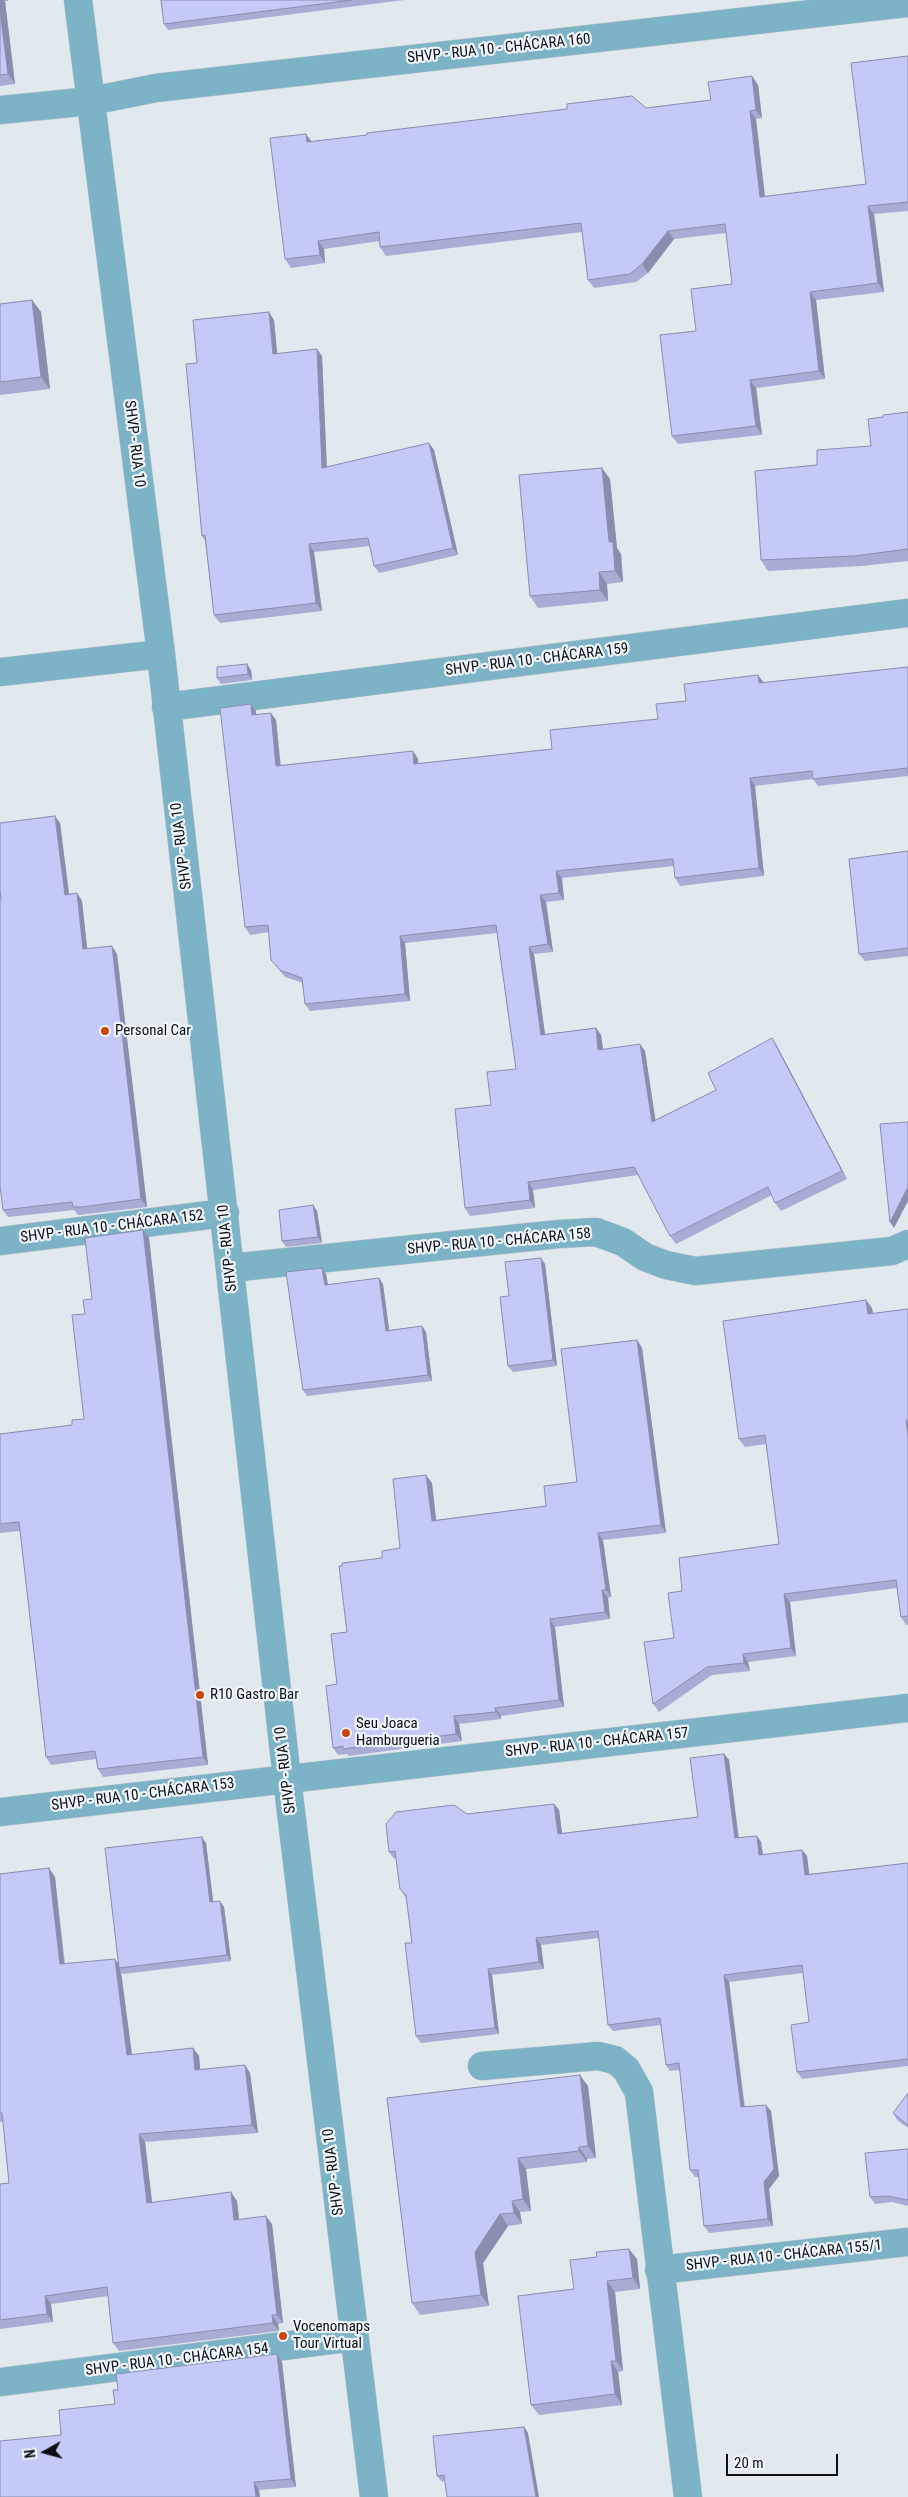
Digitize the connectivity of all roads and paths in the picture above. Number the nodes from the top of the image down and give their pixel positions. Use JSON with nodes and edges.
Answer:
{"nodes":[{"id":1,"x":78,"y":0,"type":"edge"},
{"id":2,"x":908,"y":3,"type":"edge"},
{"id":3,"x":91,"y":101,"type":"junction"},
{"id":4,"x":0,"y":110,"type":"edge"},
{"id":5,"x":908,"y":613,"type":"edge"},
{"id":6,"x":161,"y":654,"type":"junction"},
{"id":7,"x":0,"y":672,"type":"edge"},
{"id":8,"x":166,"y":707,"type":"junction"},
{"id":9,"x":225,"y":1213,"type":"junction"},
{"id":10,"x":0,"y":1241,"type":"edge"},
{"id":11,"x":908,"y":1244,"type":"edge"},
{"id":12,"x":230,"y":1268,"type":"junction"},
{"id":13,"x":908,"y":1708,"type":"edge"},
{"id":14,"x":287,"y":1779,"type":"junction"},
{"id":15,"x":0,"y":1812,"type":"edge"},
{"id":16,"x":482,"y":2066,"type":"dead end"},
{"id":17,"x":908,"y":2242,"type":"edge"},
{"id":18,"x":659,"y":2270,"type":"junction"},
{"id":19,"x":354,"y":2338,"type":"junction"},
{"id":20,"x":0,"y":2382,"type":"edge"},
{"id":21,"x":374,"y":2497,"type":"edge"},
{"id":22,"x":688,"y":2497,"type":"edge"}],
"edges":[{"from":1,"to":3,"type":"street","name":"SHVP - RUA 10"},
{"from":2,"to":3,"type":"street","name":"SHVP - RUA 10 - CHÁCARA 160"},
{"from":3,"to":4,"type":"street","name":"SHVP - RUA 10 - CHÁCARA 160"},
{"from":3,"to":6,"type":"street","name":"SHVP - RUA 10"},
{"from":5,"to":8,"type":"street","name":"SHVP - RUA 10 - CHÁCARA 159"},
{"from":6,"to":7,"type":"street"},
{"from":6,"to":8,"type":"street","name":"SHVP - RUA 10"},
{"from":8,"to":9,"type":"street","name":"SHVP - RUA 10"},
{"from":9,"to":10,"type":"street","name":"SHVP - RUA 10 - CHÁCARA 152"},
{"from":9,"to":12,"type":"street","name":"SHVP - RUA 10"},
{"from":11,"to":12,"type":"street","name":"SHVP - RUA 10 - CHÁCARA 158"},
{"from":12,"to":14,"type":"street","name":"SHVP - RUA 10"},
{"from":13,"to":14,"type":"street","name":"SHVP - RUA 10 - CHÁCARA 157"},
{"from":14,"to":15,"type":"street","name":"SHVP - RUA 10 - CHÁCARA 153"},
{"from":14,"to":19,"type":"street","name":"SHVP - RUA 10"},
{"from":16,"to":18,"type":"street"},
{"from":17,"to":18,"type":"street","name":"SHVP - RUA 10 - CHÁCARA 155/1"},
{"from":18,"to":22,"type":"street"},
{"from":19,"to":20,"type":"street","name":"SHVP - RUA 10 - CHÁCARA 154"},
{"from":19,"to":21,"type":"street","name":"SHVP - RUA 10"}]}
